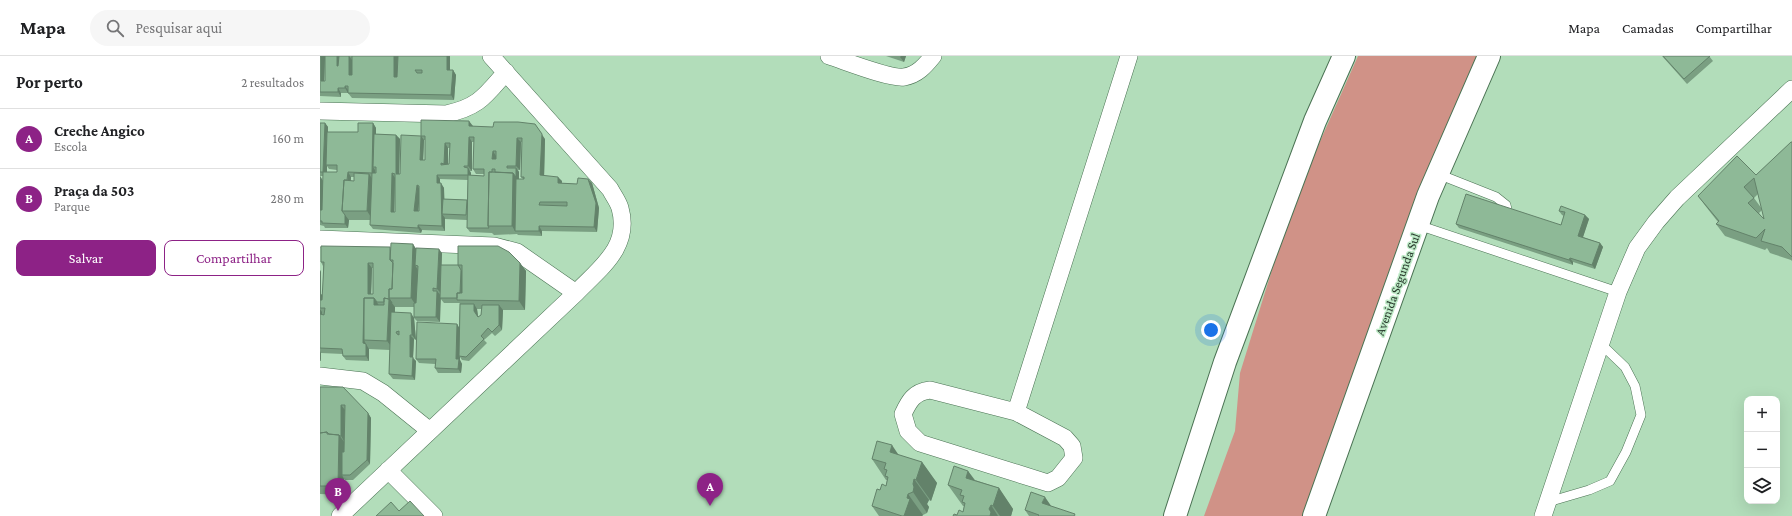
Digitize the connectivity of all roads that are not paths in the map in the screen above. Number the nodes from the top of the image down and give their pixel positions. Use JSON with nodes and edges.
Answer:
{"nodes":[{"id":1,"x":491,"y":56,"type":"edge"},
{"id":2,"x":829,"y":56,"type":"edge"},
{"id":3,"x":933,"y":56,"type":"edge"},
{"id":4,"x":1129,"y":56,"type":"edge"},
{"id":5,"x":1344,"y":56,"type":"edge"},
{"id":6,"x":1490,"y":56,"type":"edge"},
{"id":7,"x":506,"y":72,"type":"junction"},
{"id":8,"x":1792,"y":89,"type":"edge"},
{"id":9,"x":320,"y":111,"type":"edge"},
{"id":10,"x":1438,"y":174,"type":"junction"},
{"id":11,"x":1418,"y":225,"type":"junction"},
{"id":12,"x":1508,"y":230,"type":"edge"},
{"id":13,"x":320,"y":239,"type":"edge"},
{"id":14,"x":1502,"y":241,"type":"edge"},
{"id":15,"x":1496,"y":252,"type":"junction"},
{"id":16,"x":1618,"y":292,"type":"junction"},
{"id":17,"x":576,"y":294,"type":"junction"},
{"id":18,"x":1600,"y":344,"type":"junction"},
{"id":19,"x":320,"y":376,"type":"edge"},
{"id":20,"x":1016,"y":412,"type":"junction"},
{"id":21,"x":430,"y":431,"type":"junction"},
{"id":22,"x":388,"y":470,"type":"junction"},
{"id":23,"x":1546,"y":509,"type":"edge"},
{"id":24,"x":340,"y":516,"type":"edge"},
{"id":25,"x":434,"y":516,"type":"edge"},
{"id":26,"x":1176,"y":516,"type":"edge"},
{"id":27,"x":1314,"y":516,"type":"edge"}],
"edges":[{"from":1,"to":7,"type":"street"},
{"from":2,"to":3,"type":"street"},
{"from":4,"to":20,"type":"street"},
{"from":5,"to":26,"type":"main road"},
{"from":6,"to":10,"type":"main road","name":"Avenida Segunda Sul"},
{"from":7,"to":9,"type":"street"},
{"from":7,"to":17,"type":"street"},
{"from":8,"to":16,"type":"street"},
{"from":10,"to":11,"type":"main road","name":"Avenida Segunda Sul"},
{"from":10,"to":12,"type":"lane"},
{"from":11,"to":15,"type":"lane"},
{"from":11,"to":27,"type":"main road","name":"Avenida Segunda Sul"},
{"from":13,"to":17,"type":"street"},
{"from":14,"to":15,"type":"lane"},
{"from":15,"to":16,"type":"lane"},
{"from":16,"to":18,"type":"street"},
{"from":17,"to":21,"type":"street"},
{"from":18,"to":23,"type":"street"},
{"from":18,"to":23,"type":"lane"},
{"from":19,"to":21,"type":"street"},
{"from":20,"to":20,"type":"street"},
{"from":21,"to":22,"type":"street"},
{"from":22,"to":24,"type":"street"},
{"from":22,"to":25,"type":"street"}]}
